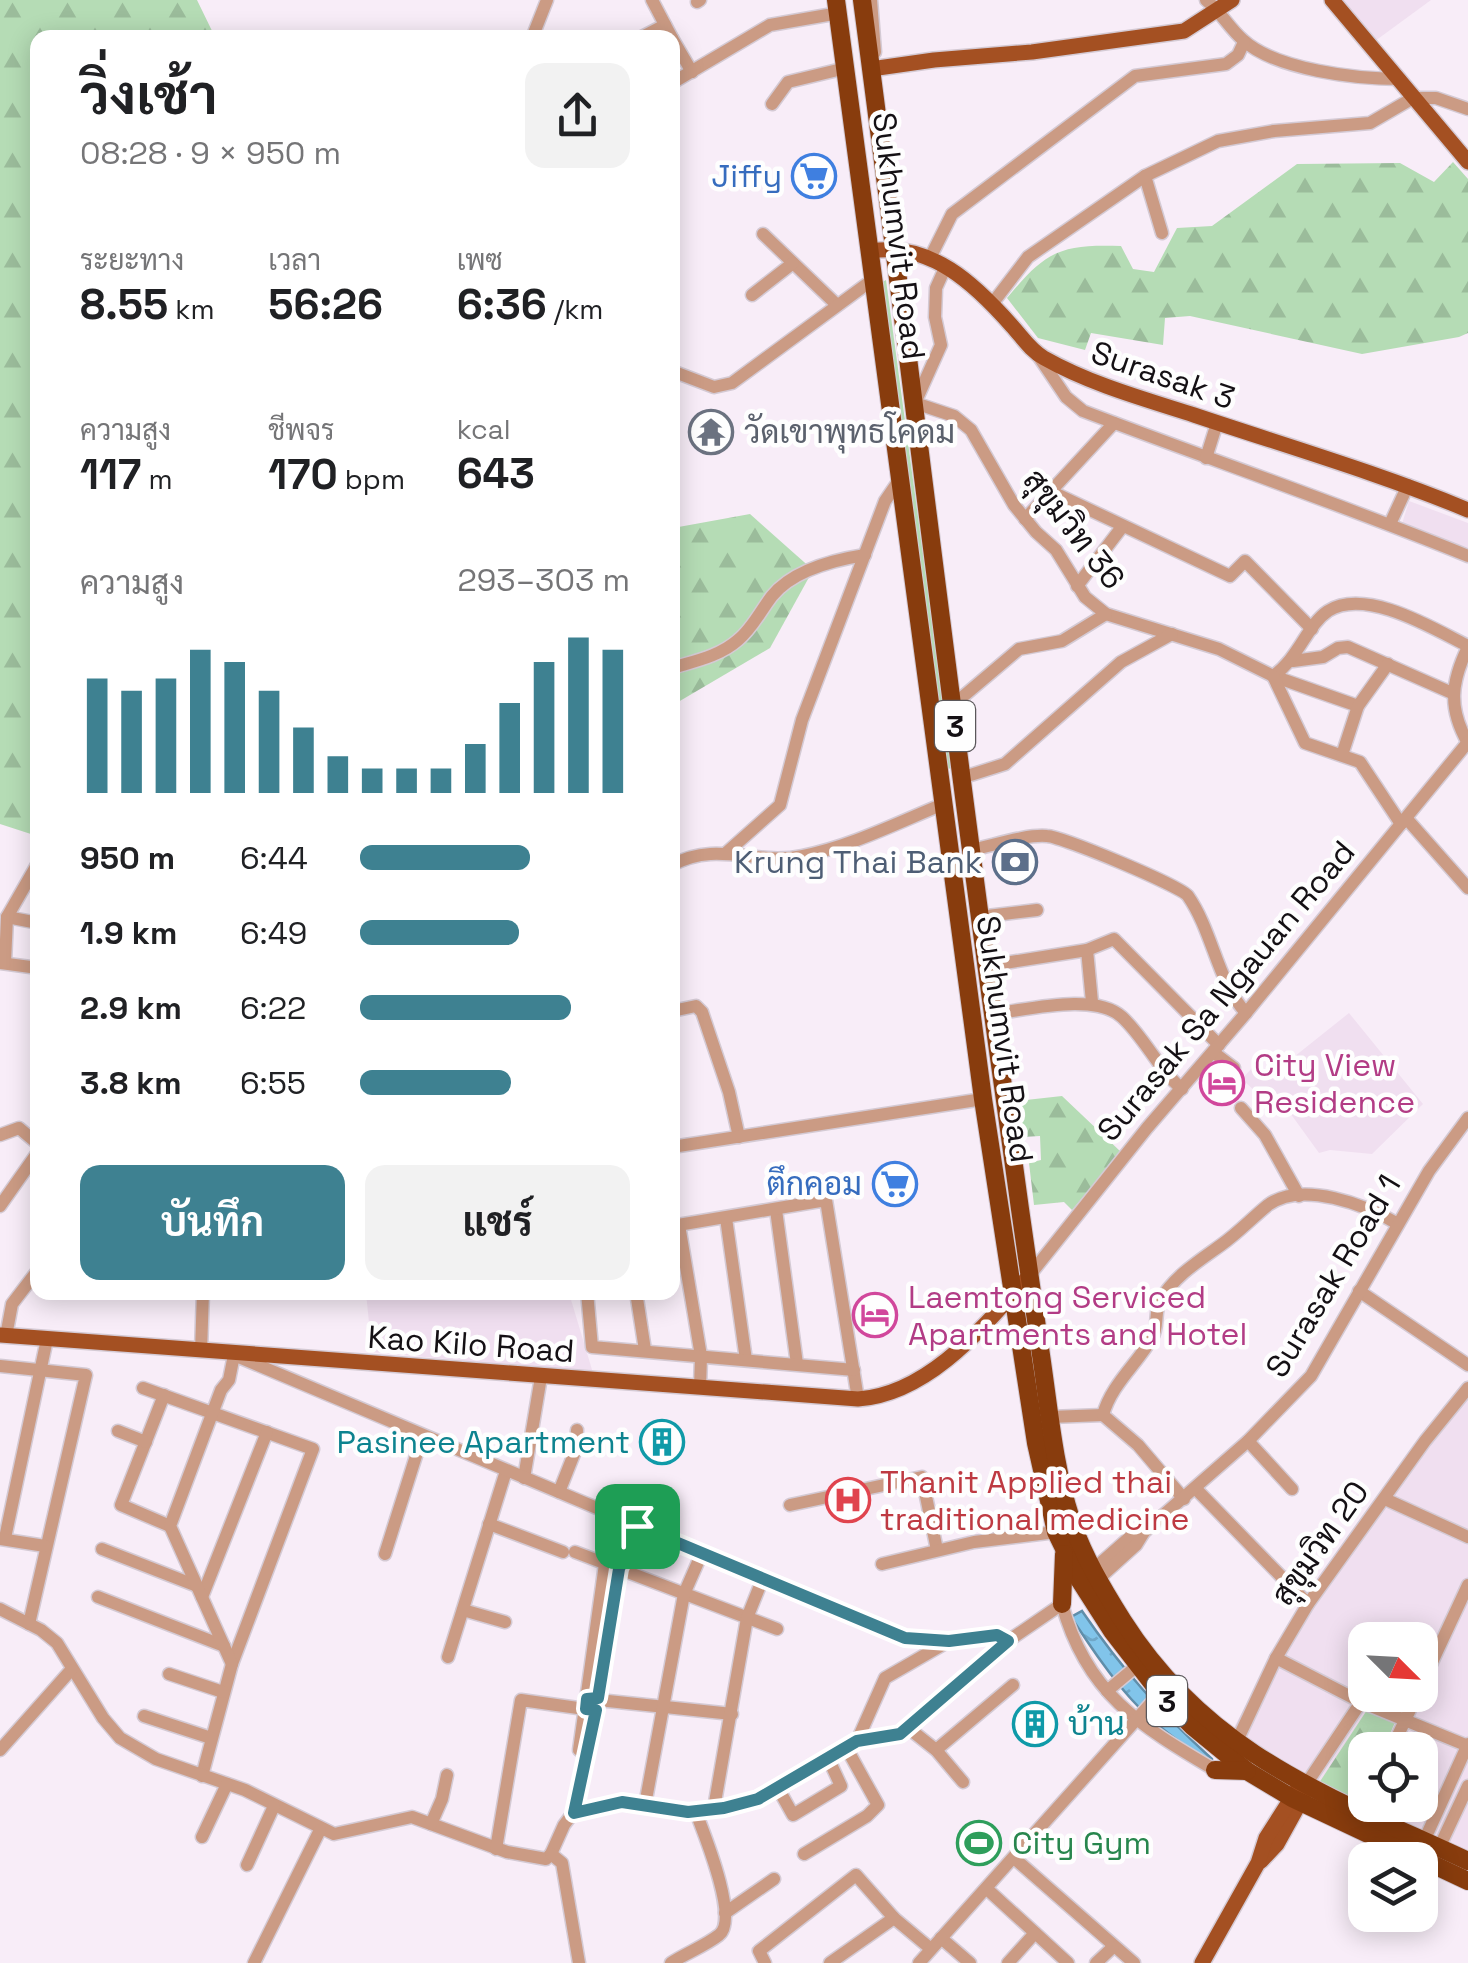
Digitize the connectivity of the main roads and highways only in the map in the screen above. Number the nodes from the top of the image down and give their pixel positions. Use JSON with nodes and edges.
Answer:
{"nodes":[{"id":1,"x":862,"y":0,"type":"edge"},
{"id":2,"x":1332,"y":0,"type":"edge"},
{"id":3,"x":1219,"y":3,"type":"edge"},
{"id":4,"x":837,"y":6,"type":"edge"},
{"id":5,"x":871,"y":69,"type":"junction"},
{"id":6,"x":1468,"y":162,"type":"edge"},
{"id":7,"x":894,"y":248,"type":"junction"},
{"id":8,"x":872,"y":251,"type":"junction"},
{"id":9,"x":1468,"y":510,"type":"edge"},
{"id":10,"x":1029,"y":1276,"type":"junction"},
{"id":11,"x":1014,"y":1293,"type":"junction"},
{"id":12,"x":3,"y":1336,"type":"edge"},
{"id":13,"x":1060,"y":1541,"type":"junction"},
{"id":14,"x":1089,"y":1580,"type":"junction"},
{"id":15,"x":1062,"y":1604,"type":"road end"},
{"id":16,"x":1215,"y":1770,"type":"road end"},
{"id":17,"x":1247,"y":1771,"type":"junction"},
{"id":18,"x":1301,"y":1791,"type":"junction"},
{"id":19,"x":1348,"y":1804,"type":"edge"},
{"id":20,"x":1390,"y":1822,"type":"edge"},
{"id":21,"x":1468,"y":1861,"type":"edge"},
{"id":22,"x":1468,"y":1881,"type":"edge"},
{"id":23,"x":1202,"y":1963,"type":"edge"}],
"edges":[{"from":1,"to":5,"type":"highway","name":"Sukhumvit Road","number":"3"},
{"from":2,"to":6,"type":"main road"},
{"from":3,"to":5,"type":"main road"},
{"from":4,"to":8,"type":"highway","name":"Sukhumvit Road","number":"3"},
{"from":5,"to":7,"type":"highway","name":"Sukhumvit Road","number":"3"},
{"from":7,"to":8,"type":"main road","name":"Surasak 3"},
{"from":7,"to":9,"type":"main road","name":"Surasak 3"},
{"from":7,"to":10,"type":"highway","name":"Sukhumvit Road","number":"3"},
{"from":8,"to":11,"type":"highway","name":"Sukhumvit Road","number":"3"},
{"from":10,"to":11,"type":"main road","name":"Kao Kilo Road"},
{"from":10,"to":14,"type":"highway","name":"Sukhumvit Road","number":"3"},
{"from":11,"to":12,"type":"main road","name":"Kao Kilo Road"},
{"from":11,"to":13,"type":"highway","name":"Sukhumvit Road","number":"3"},
{"from":13,"to":14,"type":"highway","name":"Sukhumvit Road","number":"3"},
{"from":13,"to":15,"type":"highway"},
{"from":14,"to":17,"type":"highway","name":"Sukhumvit Road","number":"3"},
{"from":14,"to":18,"type":"highway","name":"Sukhumvit Road","number":"3"},
{"from":16,"to":17,"type":"highway"},
{"from":17,"to":18,"type":"highway","name":"Sukhumvit Road","number":"3"},
{"from":18,"to":19,"type":"highway","name":"Sukhumvit Road","number":"3"},
{"from":18,"to":22,"type":"highway","name":"Sukhumvit Road","number":"3"},
{"from":18,"to":23,"type":"main road"},
{"from":20,"to":21,"type":"highway","name":"Sukhumvit Road","number":"3"}]}
